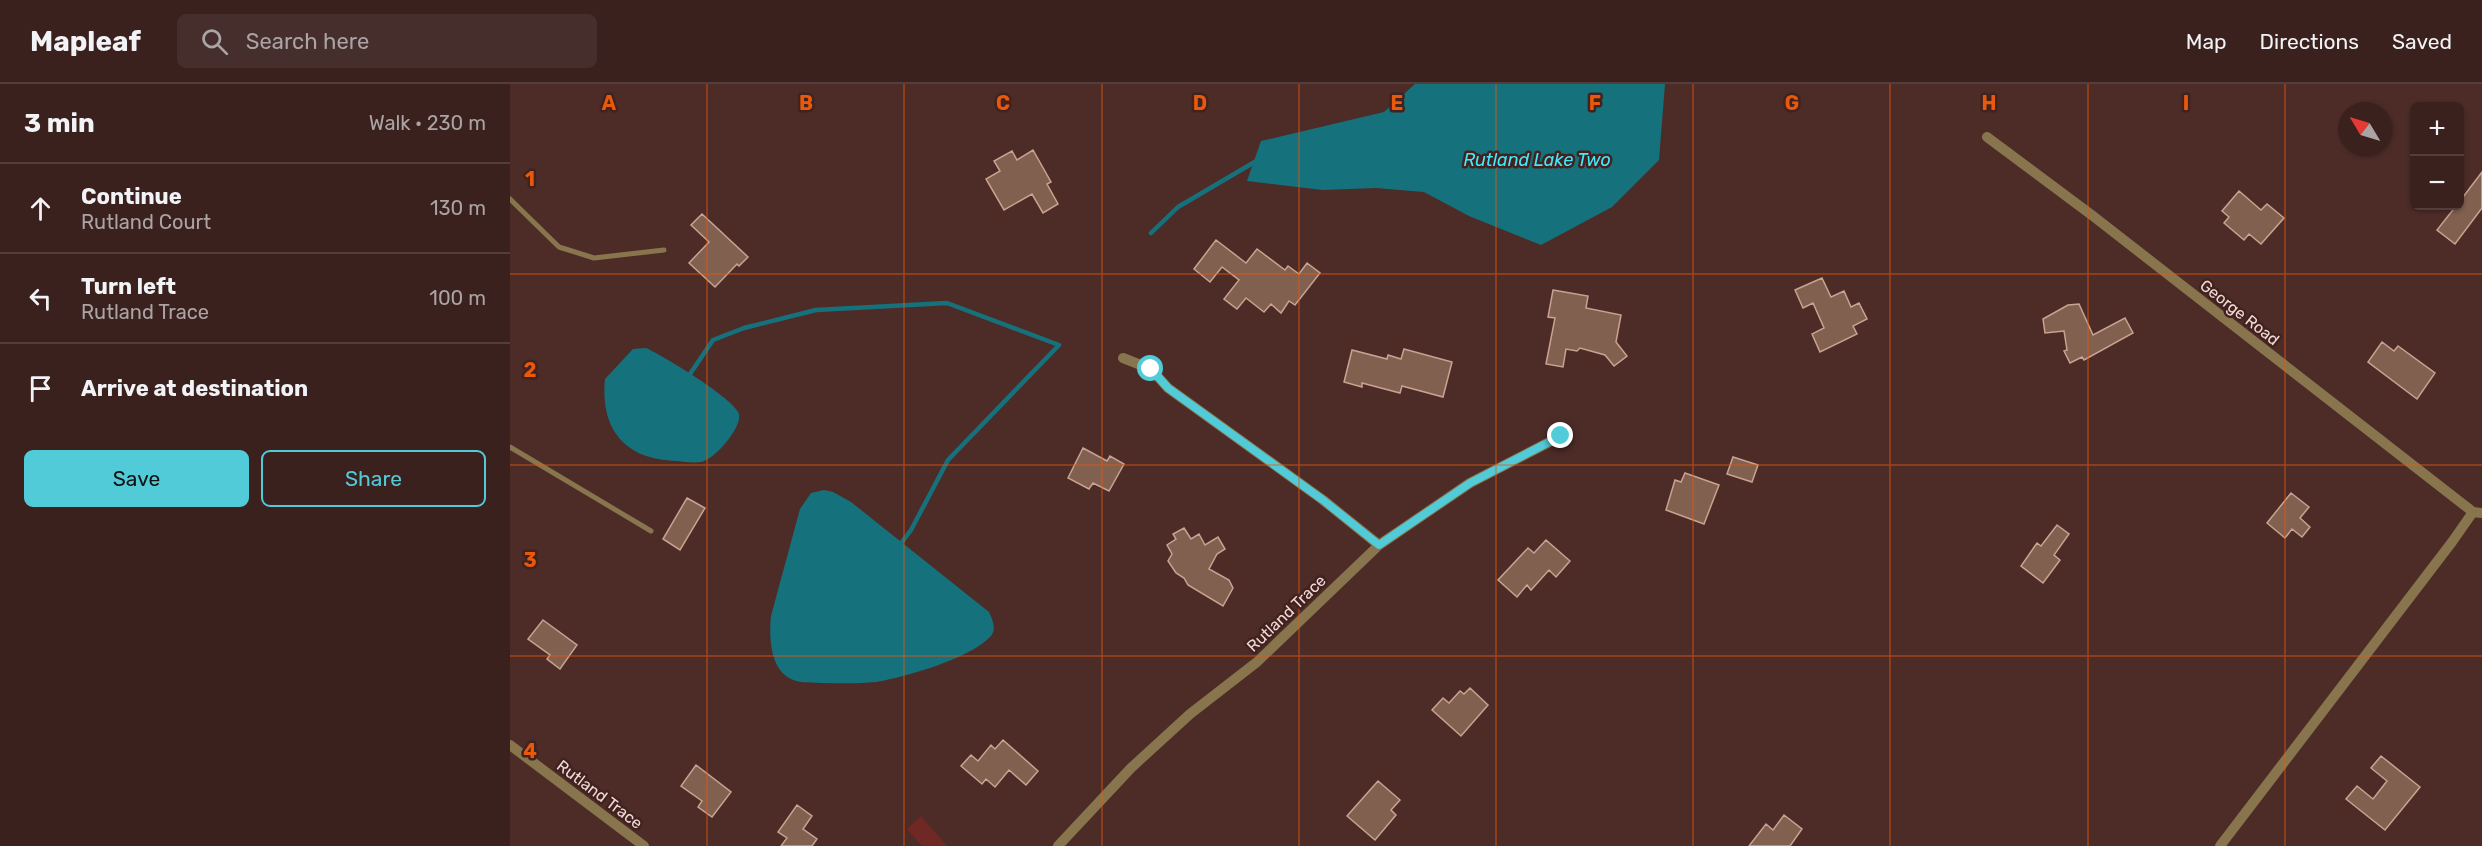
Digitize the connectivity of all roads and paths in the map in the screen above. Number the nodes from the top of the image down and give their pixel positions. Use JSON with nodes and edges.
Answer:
{"nodes":[{"id":1,"x":1987,"y":137,"type":"dead end"},
{"id":2,"x":510,"y":199,"type":"edge"},
{"id":3,"x":664,"y":250,"type":"dead end"},
{"id":4,"x":1123,"y":358,"type":"dead end"},
{"id":5,"x":1561,"y":436,"type":"dead end"},
{"id":6,"x":510,"y":447,"type":"edge"},
{"id":7,"x":2477,"y":512,"type":"edge"},
{"id":8,"x":651,"y":531,"type":"dead end"},
{"id":9,"x":1379,"y":545,"type":"junction"},
{"id":10,"x":510,"y":745,"type":"edge"},
{"id":11,"x":644,"y":846,"type":"edge"},
{"id":12,"x":1058,"y":846,"type":"edge"},
{"id":13,"x":2220,"y":846,"type":"edge"}],
"edges":[{"from":1,"to":7,"type":"street","name":"George Road"},
{"from":2,"to":3,"type":"lane"},
{"from":4,"to":9,"type":"street"},
{"from":5,"to":9,"type":"street","name":"Rutland Trace"},
{"from":6,"to":8,"type":"lane"},
{"from":7,"to":13,"type":"street","name":"George Road"},
{"from":9,"to":12,"type":"street","name":"Rutland Trace"},
{"from":10,"to":11,"type":"street","name":"Rutland Trace"}]}
